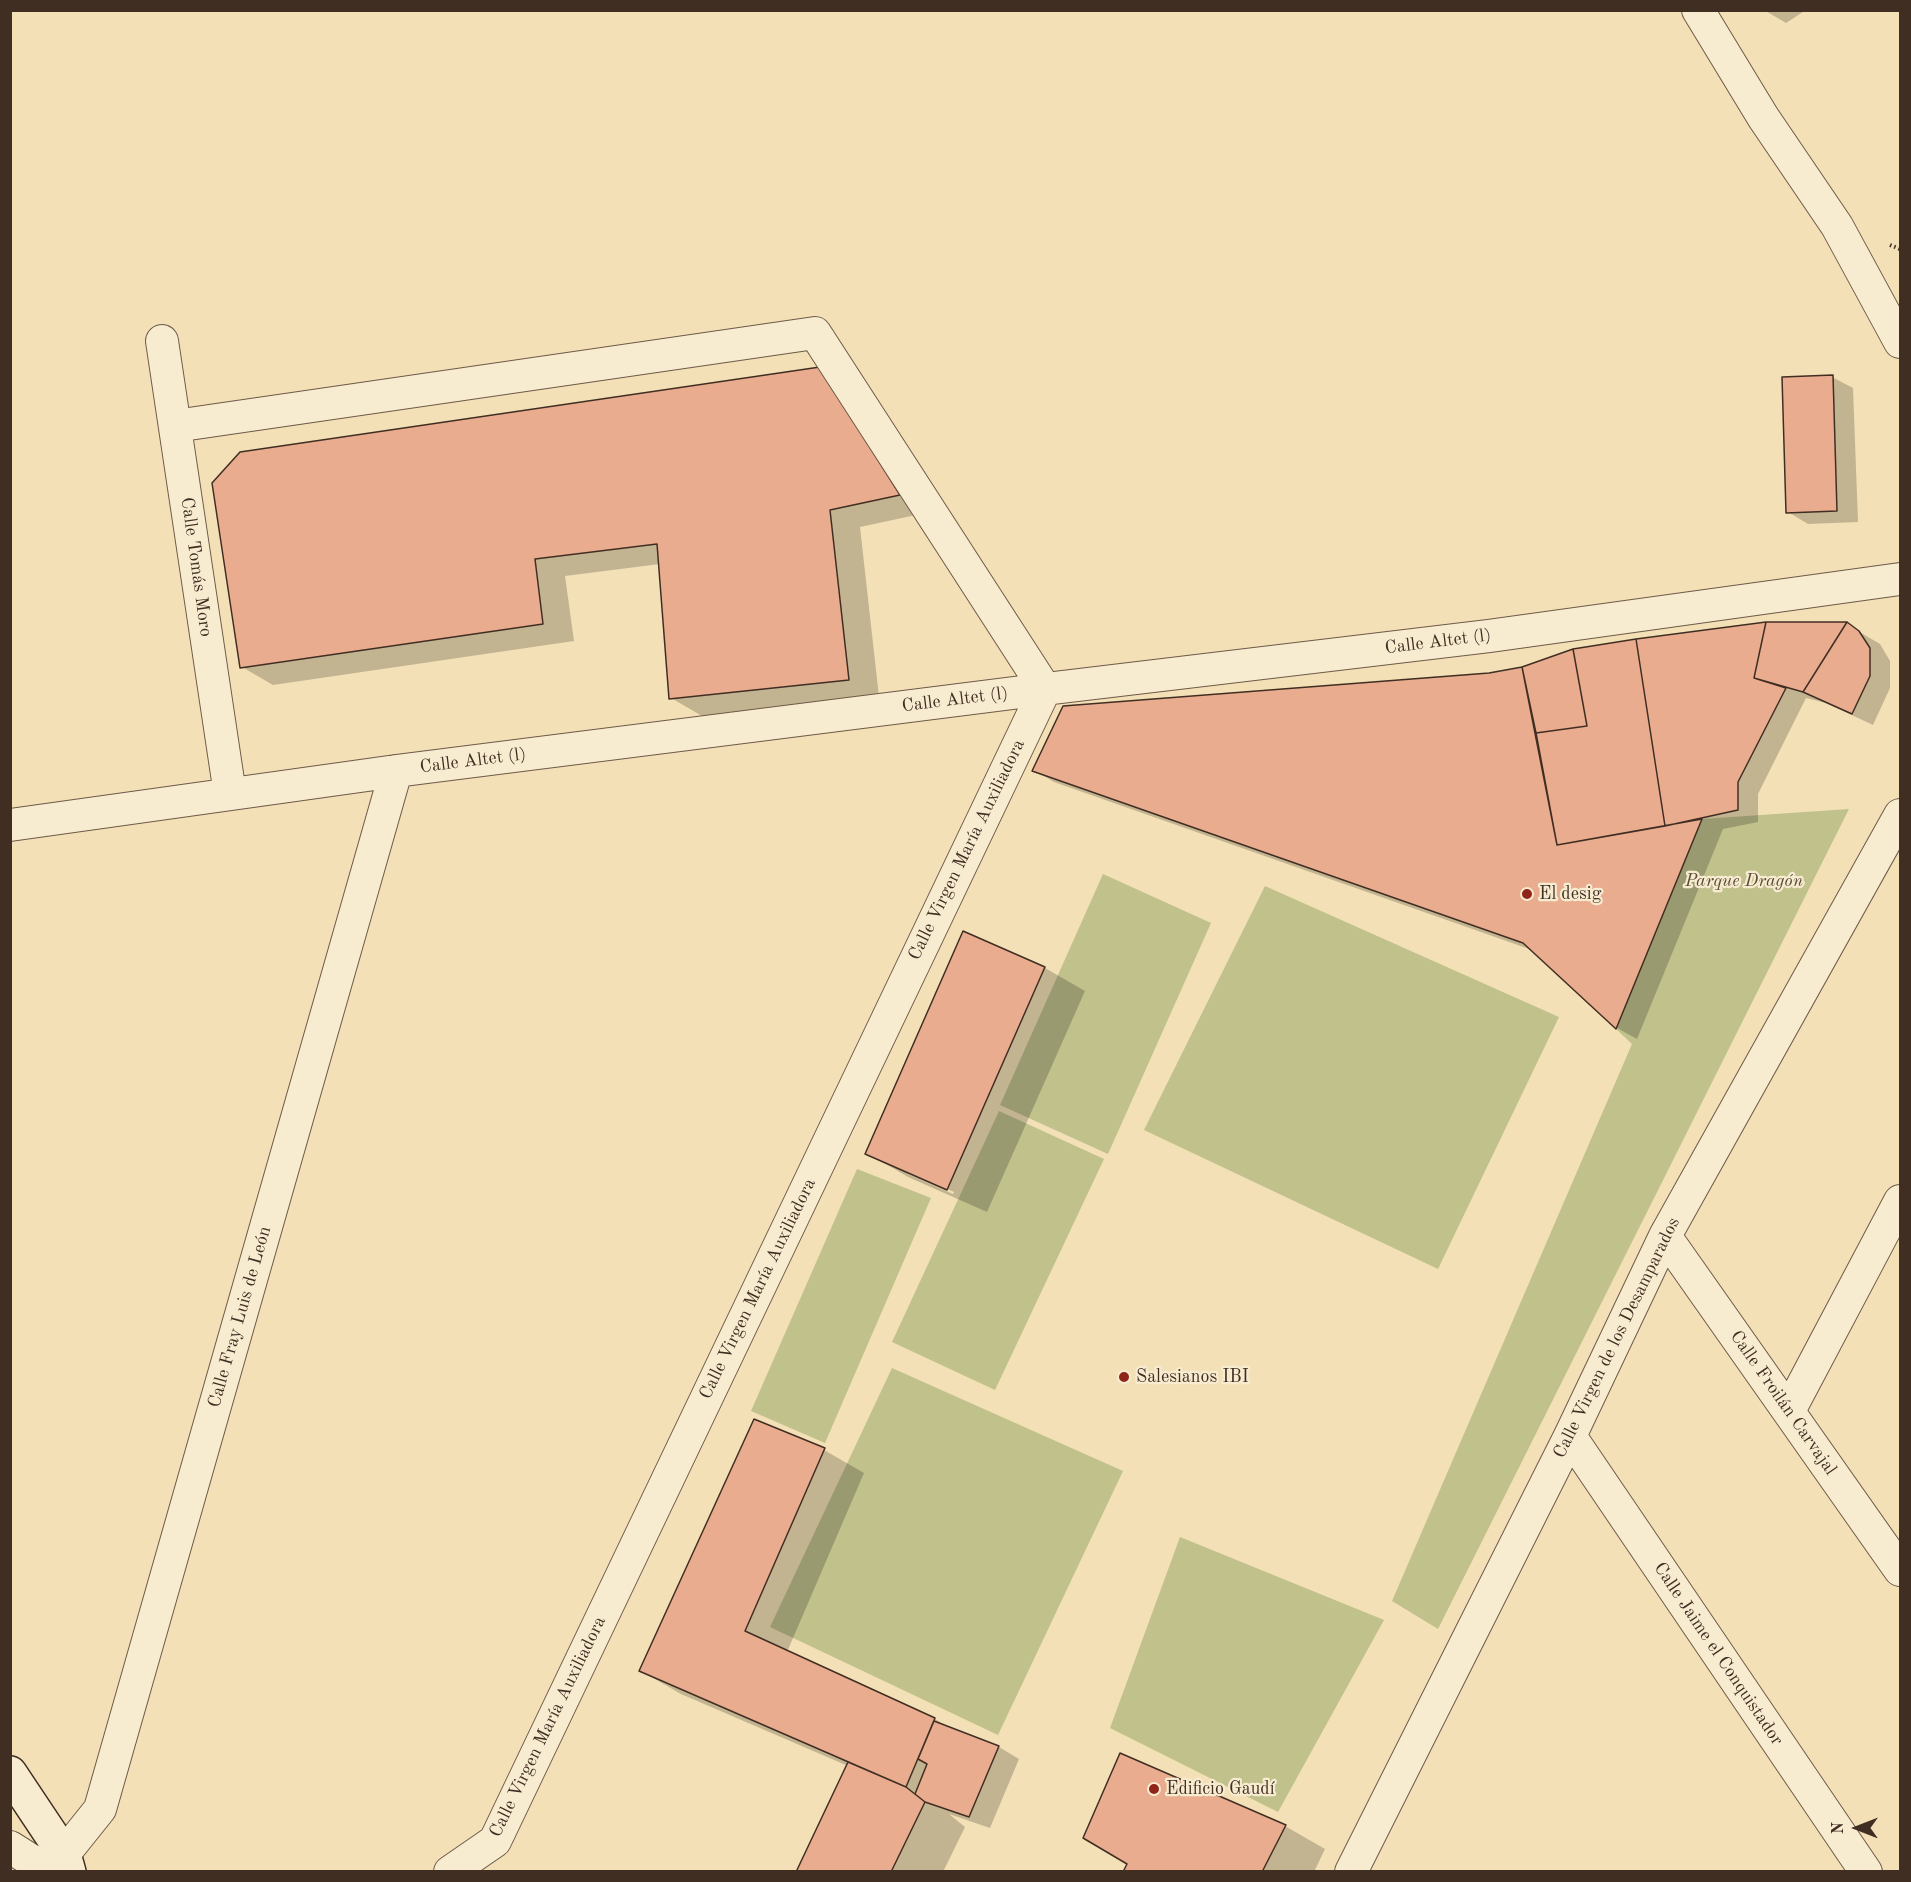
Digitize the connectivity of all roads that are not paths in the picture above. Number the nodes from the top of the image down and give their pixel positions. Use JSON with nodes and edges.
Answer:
{"nodes":[{"id":1,"x":1698,"y":10,"type":"edge"},
{"id":2,"x":162,"y":341,"type":"dead end"},
{"id":3,"x":1900,"y":342,"type":"edge"},
{"id":4,"x":175,"y":426,"type":"junction"},
{"id":5,"x":1900,"y":579,"type":"edge"},
{"id":6,"x":1045,"y":689,"type":"junction"},
{"id":7,"x":396,"y":771,"type":"junction"},
{"id":8,"x":230,"y":794,"type":"junction"},
{"id":9,"x":1900,"y":815,"type":"edge"},
{"id":10,"x":10,"y":825,"type":"edge"},
{"id":11,"x":1900,"y":1201,"type":"edge"},
{"id":12,"x":1665,"y":1236,"type":"junction"},
{"id":13,"x":1789,"y":1411,"type":"junction"},
{"id":14,"x":1570,"y":1436,"type":"junction"},
{"id":15,"x":1900,"y":1567,"type":"edge"},
{"id":16,"x":10,"y":1773,"type":"edge"},
{"id":17,"x":10,"y":1847,"type":"edge"},
{"id":18,"x":71,"y":1866,"type":"edge"},
{"id":19,"x":450,"y":1872,"type":"edge"},
{"id":20,"x":1351,"y":1872,"type":"edge"},
{"id":21,"x":1866,"y":1872,"type":"edge"}],
"edges":[{"from":1,"to":3,"type":"street"},
{"from":2,"to":4,"type":"street","name":"Calle Tomás Moro"},
{"from":4,"to":6,"type":"street"},
{"from":4,"to":8,"type":"street","name":"Calle Tomás Moro"},
{"from":5,"to":6,"type":"street","name":"Calle Altet (l)"},
{"from":6,"to":7,"type":"street","name":"Calle Altet (l)"},
{"from":6,"to":19,"type":"street","name":"Calle Virgen María Auxiliadora"},
{"from":7,"to":8,"type":"street","name":"Calle Altet (l)"},
{"from":7,"to":18,"type":"street","name":"Calle Fray Luis de León"},
{"from":8,"to":10,"type":"street","name":"Calle Altet (l)"},
{"from":9,"to":12,"type":"street","name":"Calle Virgen de los Desamparados"},
{"from":11,"to":13,"type":"street"},
{"from":12,"to":13,"type":"street","name":"Calle Froilán Carvajal"},
{"from":12,"to":14,"type":"street","name":"Calle Virgen de los Desamparados"},
{"from":13,"to":15,"type":"street","name":"Calle Froilán Carvajal"},
{"from":14,"to":20,"type":"street","name":"Calle Virgen de los Desamparados"},
{"from":14,"to":21,"type":"street","name":"Calle Jaime el Conquistador"},
{"from":16,"to":18,"type":"main road"},
{"from":17,"to":18,"type":"street"}]}
